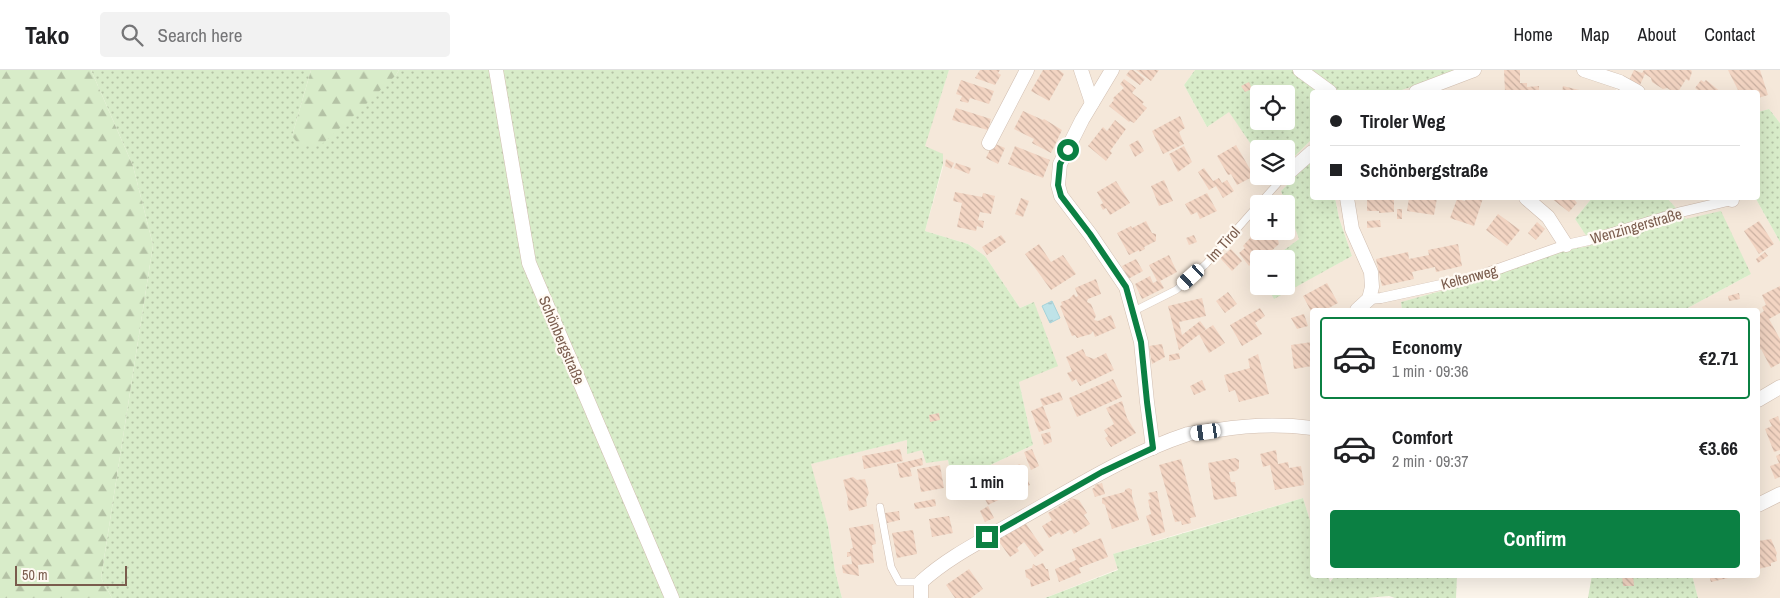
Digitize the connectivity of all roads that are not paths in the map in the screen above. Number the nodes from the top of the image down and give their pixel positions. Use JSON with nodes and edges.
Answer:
{"nodes":[{"id":1,"x":496,"y":70,"type":"edge"},
{"id":2,"x":1027,"y":70,"type":"edge"},
{"id":3,"x":1081,"y":70,"type":"edge"},
{"id":4,"x":1112,"y":70,"type":"edge"},
{"id":5,"x":1300,"y":70,"type":"edge"},
{"id":6,"x":1474,"y":70,"type":"edge"},
{"id":7,"x":1584,"y":70,"type":"edge"},
{"id":8,"x":1327,"y":90,"type":"edge"},
{"id":9,"x":1421,"y":90,"type":"edge"},
{"id":10,"x":1634,"y":90,"type":"edge"},
{"id":11,"x":1092,"y":103,"type":"junction"},
{"id":12,"x":989,"y":143,"type":"dead end"},
{"id":13,"x":1310,"y":154,"type":"edge"},
{"id":14,"x":1295,"y":167,"type":"edge"},
{"id":15,"x":1277,"y":185,"type":"edge"},
{"id":16,"x":1267,"y":195,"type":"edge"},
{"id":17,"x":1347,"y":200,"type":"edge"},
{"id":18,"x":1528,"y":200,"type":"edge"},
{"id":19,"x":1728,"y":200,"type":"edge"},
{"id":20,"x":1250,"y":214,"type":"edge"},
{"id":21,"x":1566,"y":245,"type":"junction"},
{"id":22,"x":1369,"y":299,"type":"junction"},
{"id":23,"x":1359,"y":308,"type":"edge"},
{"id":24,"x":1134,"y":312,"type":"junction"},
{"id":25,"x":1780,"y":387,"type":"edge"},
{"id":26,"x":1760,"y":399,"type":"edge"},
{"id":27,"x":1310,"y":428,"type":"edge"},
{"id":28,"x":1153,"y":448,"type":"junction"},
{"id":29,"x":1780,"y":494,"type":"edge"},
{"id":30,"x":1760,"y":504,"type":"edge"},
{"id":31,"x":880,"y":508,"type":"dead end"},
{"id":32,"x":921,"y":582,"type":"junction"},
{"id":33,"x":672,"y":598,"type":"edge"},
{"id":34,"x":921,"y":598,"type":"edge"}],
"edges":[{"from":1,"to":33,"type":"street","name":"Schönbergstraße"},
{"from":2,"to":12,"type":"street"},
{"from":3,"to":11,"type":"street"},
{"from":4,"to":11,"type":"street"},
{"from":5,"to":8,"type":"street"},
{"from":6,"to":9,"type":"street"},
{"from":7,"to":10,"type":"street"},
{"from":11,"to":24,"type":"street"},
{"from":13,"to":14,"type":"street","name":"Im Tirol"},
{"from":15,"to":16,"type":"lane","name":"Im Tirol"},
{"from":17,"to":22,"type":"street"},
{"from":18,"to":21,"type":"street"},
{"from":19,"to":21,"type":"street","name":"Wenzingerstraße"},
{"from":20,"to":24,"type":"lane","name":"Im Tirol"},
{"from":21,"to":22,"type":"street","name":"Keltenweg"},
{"from":22,"to":23,"type":"street"},
{"from":24,"to":28,"type":"street"},
{"from":25,"to":26,"type":"street"},
{"from":27,"to":28,"type":"street"},
{"from":28,"to":32,"type":"street"},
{"from":29,"to":30,"type":"street"},
{"from":31,"to":32,"type":"lane"},
{"from":32,"to":34,"type":"street"}]}
